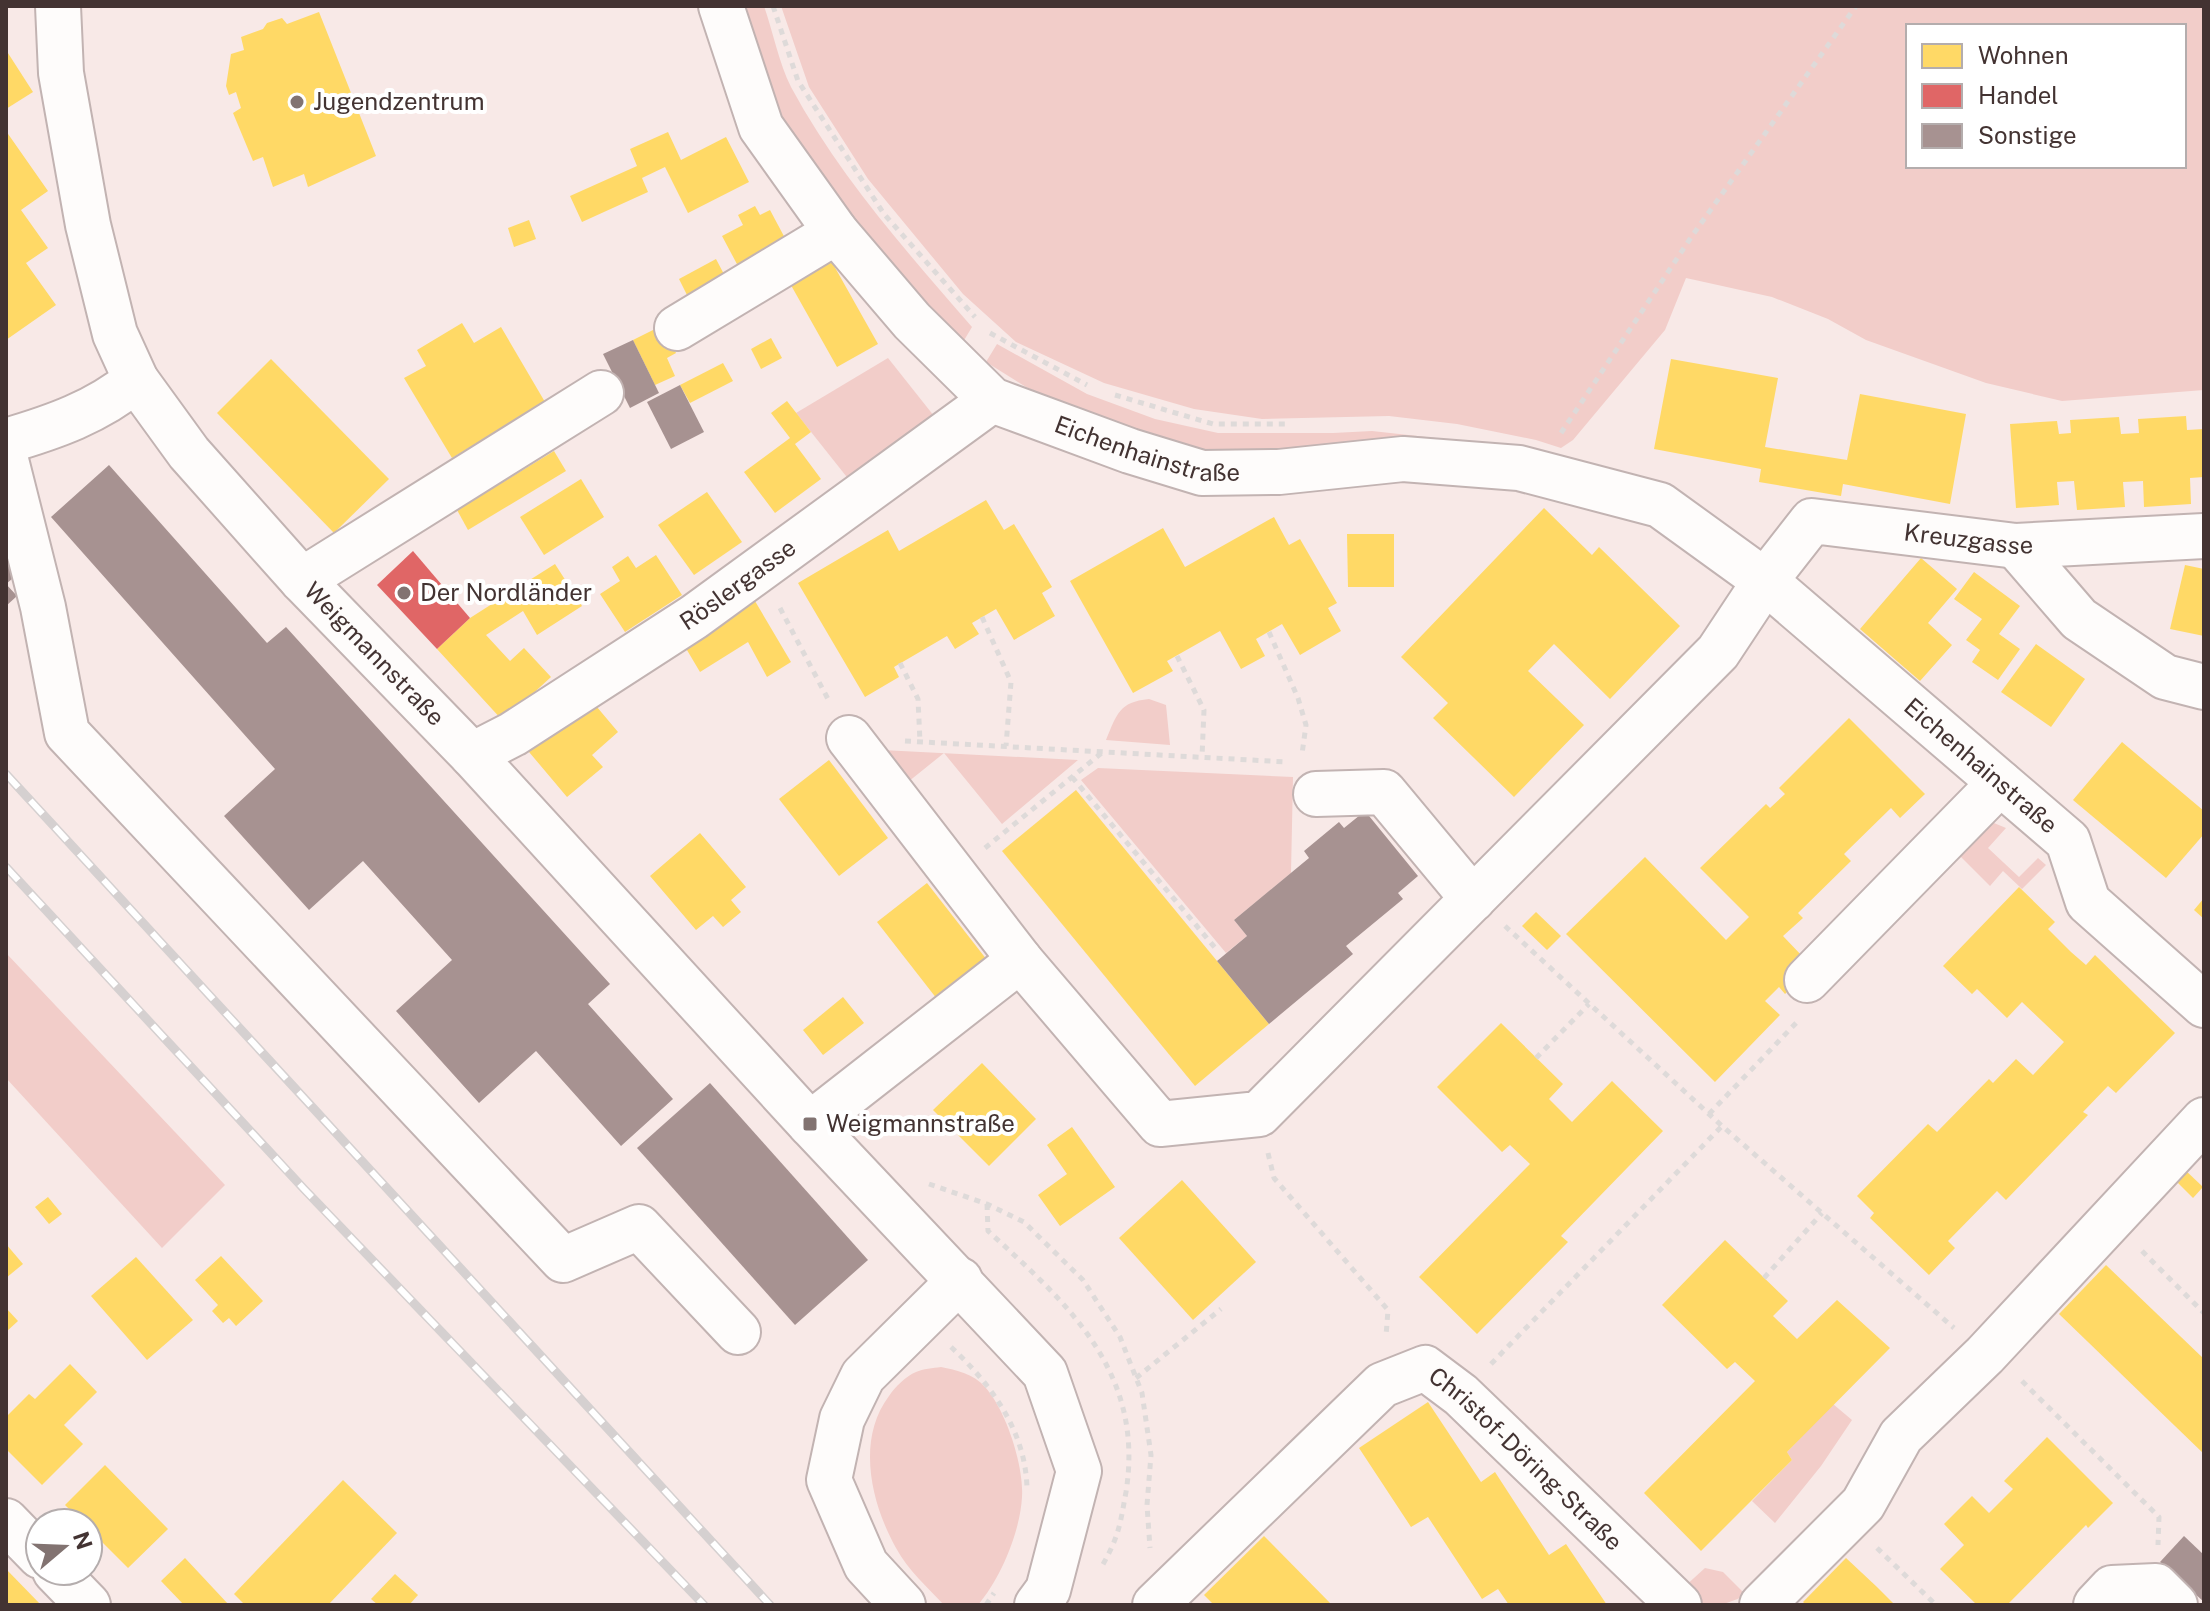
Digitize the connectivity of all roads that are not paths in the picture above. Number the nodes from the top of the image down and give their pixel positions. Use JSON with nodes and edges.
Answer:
{"nodes":[{"id":1,"x":58,"y":6,"type":"edge"},
{"id":2,"x":721,"y":6,"type":"edge"},
{"id":3,"x":836,"y":232,"type":"junction"},
{"id":4,"x":677,"y":328,"type":"dead end"},
{"id":5,"x":136,"y":380,"type":"junction"},
{"id":6,"x":601,"y":393,"type":"dead end"},
{"id":7,"x":992,"y":400,"type":"junction"},
{"id":8,"x":6,"y":441,"type":"edge"},
{"id":9,"x":6,"y":460,"type":"edge"},
{"id":10,"x":2204,"y":536,"type":"edge"},
{"id":11,"x":2016,"y":546,"type":"junction"},
{"id":12,"x":302,"y":580,"type":"junction"},
{"id":13,"x":1765,"y":581,"type":"junction"},
{"id":14,"x":2204,"y":687,"type":"edge"},
{"id":15,"x":849,"y":738,"type":"road end"},
{"id":16,"x":472,"y":755,"type":"junction"},
{"id":17,"x":2000,"y":783,"type":"junction"},
{"id":18,"x":1316,"y":794,"type":"dead end"},
{"id":19,"x":1486,"y":909,"type":"junction"},
{"id":20,"x":1020,"y":960,"type":"junction"},
{"id":21,"x":1807,"y":980,"type":"road end"},
{"id":22,"x":2204,"y":1005,"type":"edge"},
{"id":23,"x":2204,"y":1120,"type":"edge"},
{"id":24,"x":810,"y":1124,"type":"junction"},
{"id":25,"x":960,"y":1280,"type":"junction"},
{"id":26,"x":738,"y":1332,"type":"dead end"},
{"id":27,"x":6,"y":1521,"type":"edge"},
{"id":28,"x":24,"y":1540,"type":"edge"},
{"id":29,"x":71,"y":1587,"type":"edge"},
{"id":30,"x":1017,"y":1596,"type":"edge"},
{"id":31,"x":2165,"y":1596,"type":"edge"},
{"id":32,"x":88,"y":1605,"type":"edge"},
{"id":33,"x":903,"y":1605,"type":"edge"},
{"id":34,"x":1155,"y":1605,"type":"edge"},
{"id":35,"x":1679,"y":1605,"type":"edge"},
{"id":36,"x":1762,"y":1605,"type":"edge"},
{"id":37,"x":2096,"y":1605,"type":"edge"}],
"edges":[{"from":1,"to":5,"type":"street","name":"Weigmannstraße"},
{"from":2,"to":3,"type":"street","name":"Eichenhainstraße"},
{"from":3,"to":4,"type":"street"},
{"from":3,"to":7,"type":"street","name":"Eichenhainstraße"},
{"from":5,"to":8,"type":"street"},
{"from":5,"to":12,"type":"street","name":"Weigmannstraße"},
{"from":6,"to":12,"type":"street"},
{"from":7,"to":13,"type":"street","name":"Eichenhainstraße"},
{"from":7,"to":16,"type":"street","name":"Röslergasse"},
{"from":9,"to":26,"type":"street"},
{"from":10,"to":11,"type":"street","name":"Kreuzgasse"},
{"from":11,"to":13,"type":"street","name":"Kreuzgasse"},
{"from":11,"to":14,"type":"street"},
{"from":12,"to":16,"type":"street","name":"Weigmannstraße"},
{"from":13,"to":17,"type":"street","name":"Eichenhainstraße"},
{"from":13,"to":19,"type":"street"},
{"from":15,"to":20,"type":"street"},
{"from":16,"to":24,"type":"street","name":"Weigmannstraße"},
{"from":17,"to":21,"type":"street"},
{"from":17,"to":22,"type":"street","name":"Eichenhainstraße"},
{"from":18,"to":19,"type":"street"},
{"from":19,"to":20,"type":"street"},
{"from":20,"to":24,"type":"street"},
{"from":23,"to":36,"type":"street"},
{"from":24,"to":25,"type":"street","name":"Weigmannstraße"},
{"from":25,"to":30,"type":"street","name":"Weigmannstraße"},
{"from":25,"to":33,"type":"street"},
{"from":27,"to":28,"type":"street"},
{"from":29,"to":32,"type":"street"},
{"from":31,"to":37,"type":"street"},
{"from":34,"to":35,"type":"street","name":"Christof-Döring-Straße"}]}
